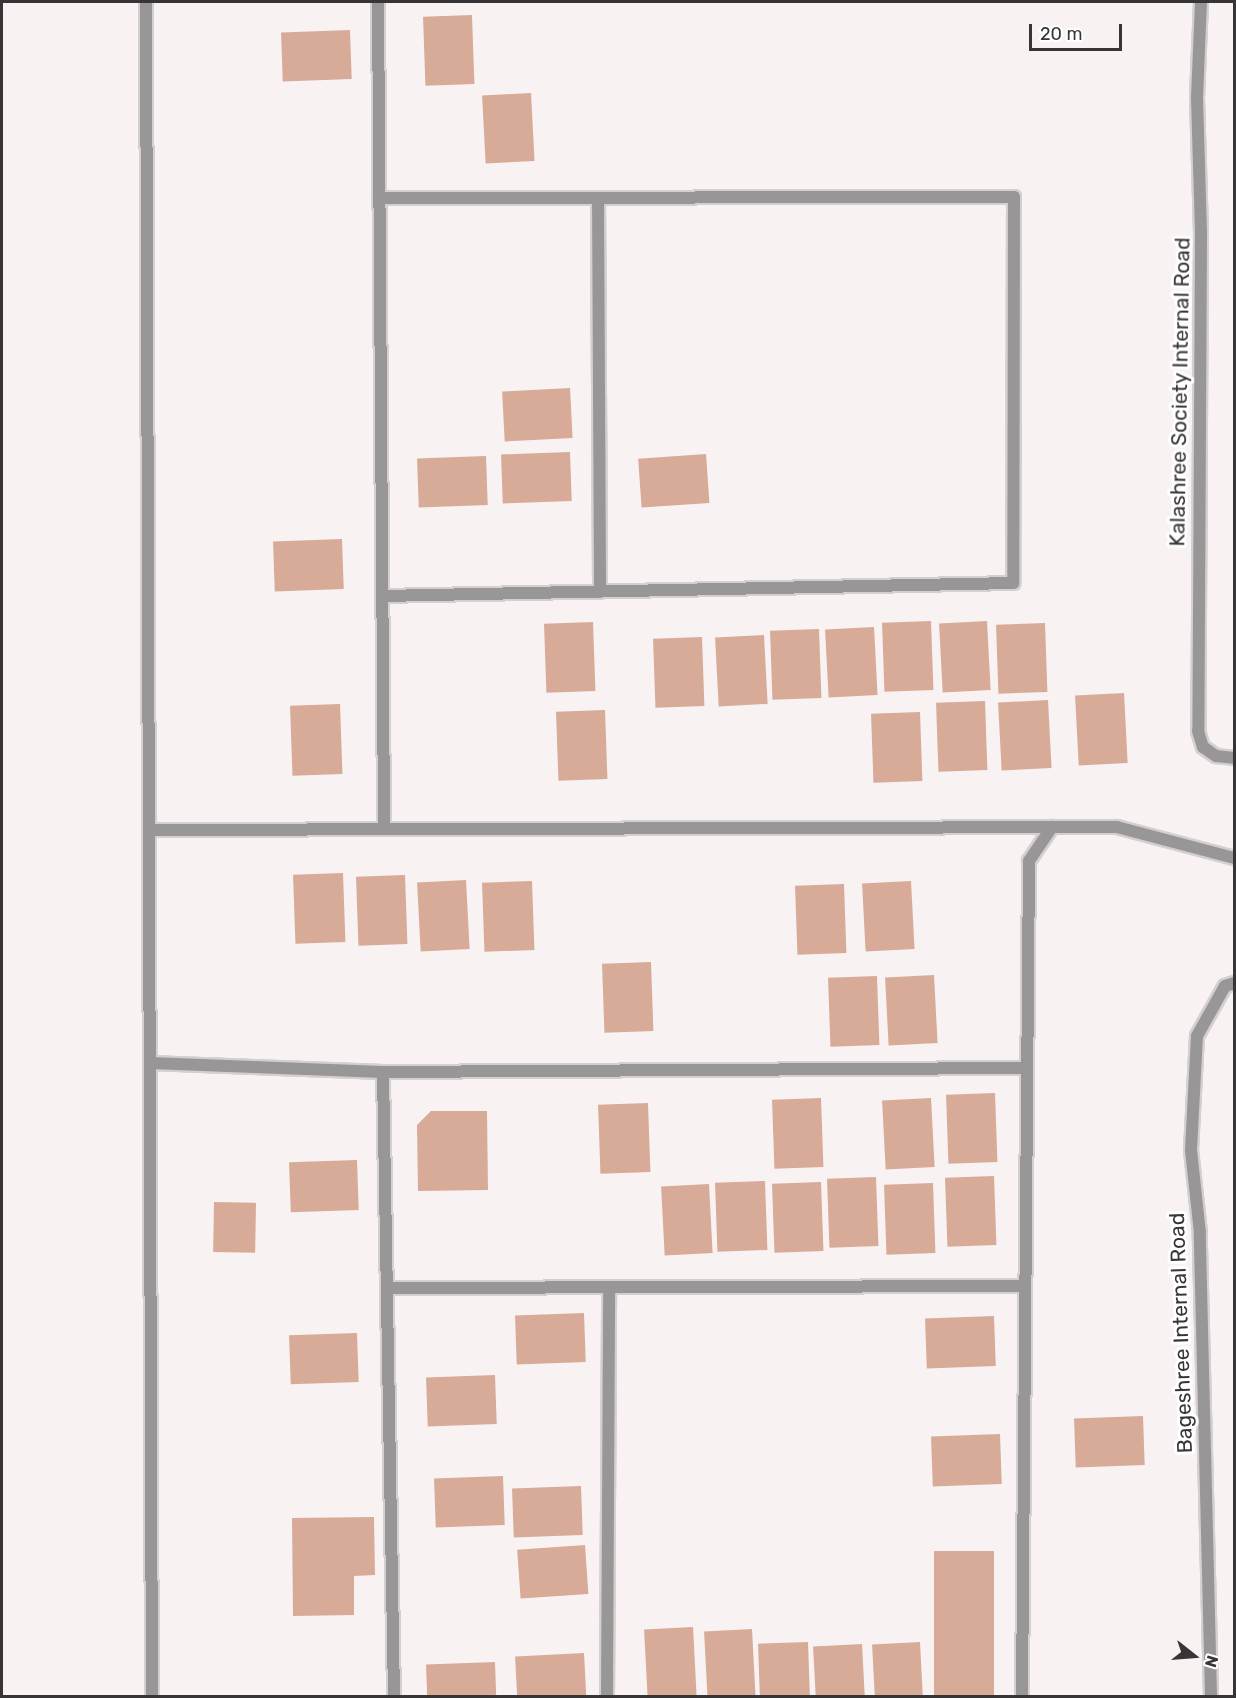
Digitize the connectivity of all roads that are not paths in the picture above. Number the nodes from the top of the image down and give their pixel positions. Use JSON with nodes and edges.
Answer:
{"nodes":[{"id":1,"x":146,"y":2,"type":"edge"},
{"id":2,"x":378,"y":2,"type":"edge"},
{"id":3,"x":1201,"y":2,"type":"edge"},
{"id":4,"x":380,"y":198,"type":"junction"},
{"id":5,"x":598,"y":198,"type":"junction"},
{"id":6,"x":600,"y":592,"type":"junction"},
{"id":7,"x":382,"y":596,"type":"junction"},
{"id":8,"x":1234,"y":758,"type":"edge"},
{"id":9,"x":1052,"y":827,"type":"junction"},
{"id":10,"x":384,"y":829,"type":"junction"},
{"id":11,"x":149,"y":830,"type":"junction"},
{"id":12,"x":1234,"y":858,"type":"edge"},
{"id":13,"x":1234,"y":983,"type":"edge"},
{"id":14,"x":150,"y":1063,"type":"junction"},
{"id":15,"x":1027,"y":1068,"type":"junction"},
{"id":16,"x":383,"y":1072,"type":"junction"},
{"id":17,"x":1025,"y":1286,"type":"junction"},
{"id":18,"x":387,"y":1288,"type":"junction"},
{"id":19,"x":609,"y":1288,"type":"junction"},
{"id":20,"x":152,"y":1696,"type":"edge"},
{"id":21,"x":394,"y":1696,"type":"edge"},
{"id":22,"x":608,"y":1696,"type":"edge"},
{"id":23,"x":1022,"y":1696,"type":"edge"},
{"id":24,"x":1211,"y":1696,"type":"edge"}],
"edges":[{"from":1,"to":11,"type":"street"},
{"from":2,"to":4,"type":"street"},
{"from":3,"to":8,"type":"street","name":"Kalashree Society Internal Road"},
{"from":4,"to":5,"type":"street"},
{"from":4,"to":7,"type":"street"},
{"from":5,"to":6,"type":"street"},
{"from":5,"to":6,"type":"street"},
{"from":6,"to":7,"type":"street"},
{"from":7,"to":10,"type":"street"},
{"from":9,"to":10,"type":"street"},
{"from":9,"to":12,"type":"street"},
{"from":9,"to":15,"type":"street"},
{"from":10,"to":11,"type":"street"},
{"from":11,"to":14,"type":"street"},
{"from":13,"to":24,"type":"street","name":"Bageshree Internal Road"},
{"from":14,"to":16,"type":"street"},
{"from":14,"to":20,"type":"street"},
{"from":15,"to":16,"type":"street"},
{"from":15,"to":17,"type":"street"},
{"from":16,"to":18,"type":"street"},
{"from":17,"to":19,"type":"street"},
{"from":17,"to":23,"type":"street"},
{"from":18,"to":19,"type":"street"},
{"from":18,"to":21,"type":"street"},
{"from":19,"to":22,"type":"street"}]}
